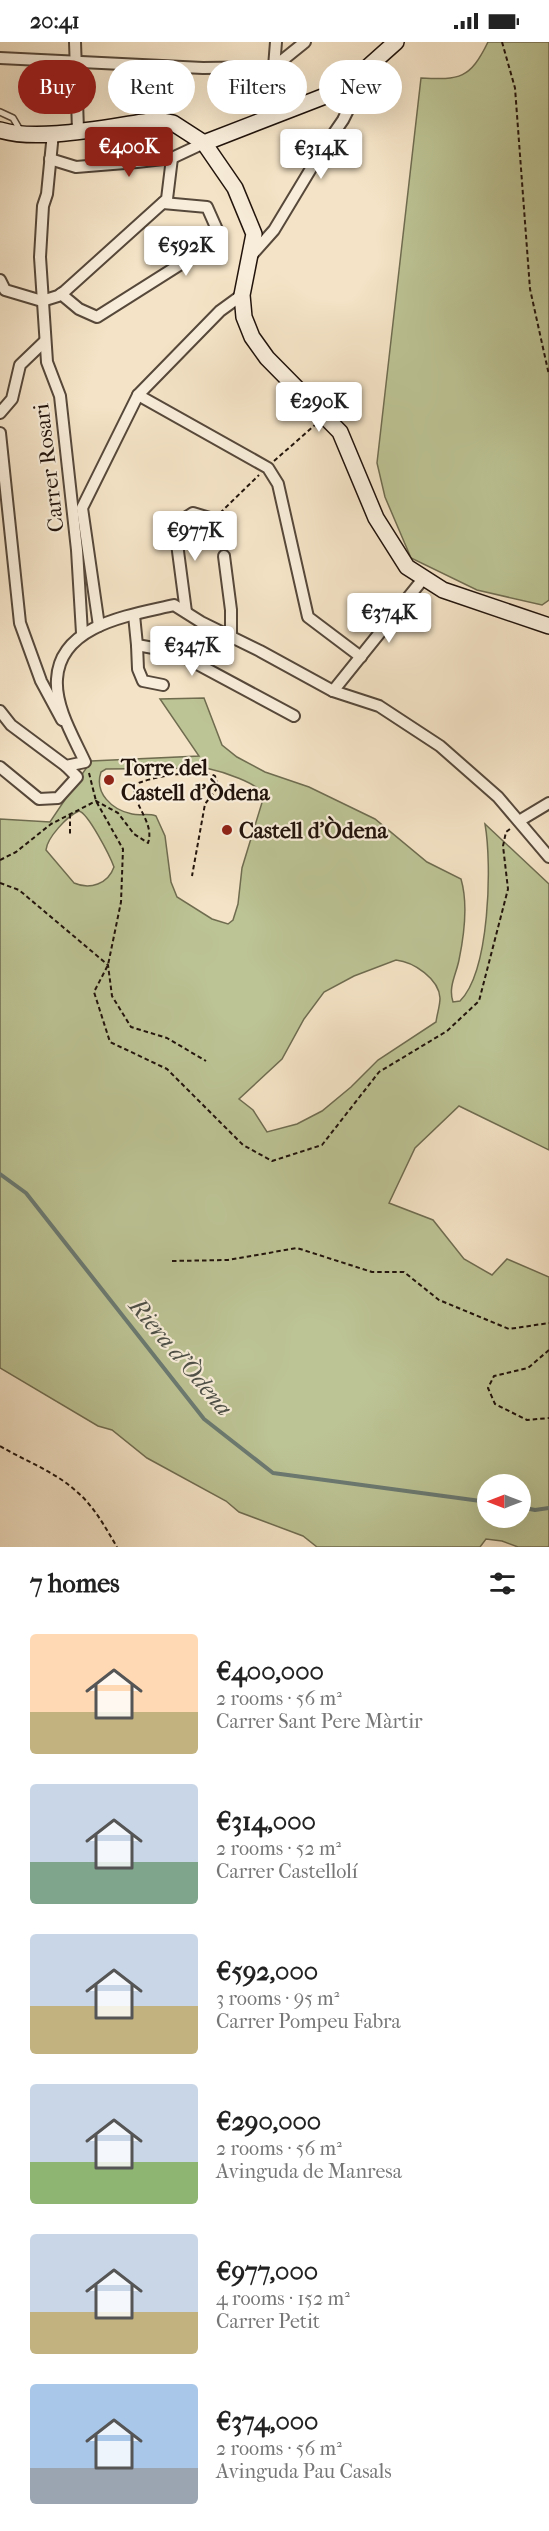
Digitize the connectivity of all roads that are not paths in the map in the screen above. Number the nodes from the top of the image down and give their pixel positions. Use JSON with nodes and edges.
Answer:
{"nodes":[{"id":1,"x":75,"y":42,"type":"edge"},
{"id":2,"x":276,"y":42,"type":"edge"},
{"id":3,"x":305,"y":42,"type":"edge"},
{"id":4,"x":396,"y":42,"type":"edge"},
{"id":5,"x":0,"y":58,"type":"edge"},
{"id":6,"x":76,"y":60,"type":"joint"},
{"id":7,"x":275,"y":60,"type":"edge"},
{"id":8,"x":283,"y":60,"type":"edge"},
{"id":9,"x":376,"y":60,"type":"edge"},
{"id":10,"x":96,"y":61,"type":"edge"},
{"id":11,"x":207,"y":68,"type":"edge"},
{"id":12,"x":0,"y":112,"type":"edge"},
{"id":13,"x":78,"y":114,"type":"edge"},
{"id":14,"x":281,"y":114,"type":"edge"},
{"id":15,"x":346,"y":114,"type":"edge"},
{"id":16,"x":0,"y":130,"type":"edge"},
{"id":17,"x":78,"y":130,"type":"junction"},
{"id":18,"x":52,"y":133,"type":"junction"},
{"id":19,"x":22,"y":134,"type":"junction"},
{"id":20,"x":204,"y":143,"type":"junction"},
{"id":21,"x":172,"y":158,"type":"junction"},
{"id":22,"x":50,"y":159,"type":"junction"},
{"id":23,"x":163,"y":203,"type":"junction"},
{"id":24,"x":248,"y":259,"type":"junction"},
{"id":25,"x":0,"y":280,"type":"edge"},
{"id":26,"x":61,"y":294,"type":"junction"},
{"id":27,"x":242,"y":295,"type":"junction"},
{"id":28,"x":42,"y":301,"type":"junction"},
{"id":29,"x":45,"y":341,"type":"junction"},
{"id":30,"x":138,"y":394,"type":"junction"},
{"id":31,"x":0,"y":413,"type":"edge"},
{"id":32,"x":0,"y":433,"type":"edge"},
{"id":33,"x":217,"y":531,"type":"dead end"},
{"id":34,"x":224,"y":556,"type":"dead end"},
{"id":35,"x":423,"y":579,"type":"junction"},
{"id":36,"x":186,"y":612,"type":"junction"},
{"id":37,"x":134,"y":615,"type":"junction"},
{"id":38,"x":99,"y":626,"type":"junction"},
{"id":39,"x":549,"y":626,"type":"edge"},
{"id":40,"x":82,"y":633,"type":"junction"},
{"id":41,"x":231,"y":637,"type":"junction"},
{"id":42,"x":137,"y":645,"type":"junction"},
{"id":43,"x":361,"y":657,"type":"junction"},
{"id":44,"x":163,"y":685,"type":"dead end"},
{"id":45,"x":333,"y":692,"type":"junction"},
{"id":46,"x":0,"y":711,"type":"edge"},
{"id":47,"x":294,"y":716,"type":"dead end"},
{"id":48,"x":79,"y":748,"type":"junction"},
{"id":49,"x":66,"y":766,"type":"junction"},
{"id":50,"x":0,"y":767,"type":"edge"},
{"id":51,"x":549,"y":803,"type":"edge"},
{"id":52,"x":519,"y":820,"type":"junction"},
{"id":53,"x":549,"y":857,"type":"edge"}],
"edges":[{"from":1,"to":6,"type":"street"},
{"from":2,"to":7,"type":"street"},
{"from":3,"to":8,"type":"street"},
{"from":4,"to":9,"type":"street"},
{"from":5,"to":6,"type":"street"},
{"from":10,"to":11,"type":"street"},
{"from":12,"to":19,"type":"lane"},
{"from":13,"to":17,"type":"street"},
{"from":14,"to":20,"type":"street"},
{"from":15,"to":24,"type":"street"},
{"from":16,"to":19,"type":"street"},
{"from":17,"to":18,"type":"street"},
{"from":17,"to":20,"type":"street"},
{"from":18,"to":19,"type":"street"},
{"from":18,"to":22,"type":"street","name":"Carrer Rosari"},
{"from":20,"to":21,"type":"street"},
{"from":20,"to":24,"type":"street"},
{"from":21,"to":22,"type":"street"},
{"from":21,"to":23,"type":"street"},
{"from":22,"to":28,"type":"street","name":"Carrer Rosari"},
{"from":23,"to":26,"type":"street"},
{"from":23,"to":26,"type":"street"},
{"from":24,"to":27,"type":"street"},
{"from":25,"to":28,"type":"street"},
{"from":26,"to":28,"type":"street"},
{"from":27,"to":30,"type":"street"},
{"from":27,"to":35,"type":"street"},
{"from":28,"to":29,"type":"street","name":"Carrer Rosari"},
{"from":29,"to":31,"type":"street"},
{"from":29,"to":40,"type":"street","name":"Carrer Rosari"},
{"from":30,"to":38,"type":"street"},
{"from":30,"to":43,"type":"street"},
{"from":32,"to":48,"type":"street"},
{"from":33,"to":36,"type":"street"},
{"from":34,"to":41,"type":"street"},
{"from":35,"to":39,"type":"street"},
{"from":35,"to":43,"type":"street"},
{"from":36,"to":37,"type":"street"},
{"from":36,"to":41,"type":"street"},
{"from":37,"to":38,"type":"street"},
{"from":37,"to":42,"type":"street"},
{"from":38,"to":40,"type":"street"},
{"from":40,"to":48,"type":"street"},
{"from":41,"to":45,"type":"street"},
{"from":42,"to":44,"type":"street"},
{"from":42,"to":47,"type":"street"},
{"from":43,"to":45,"type":"street"},
{"from":45,"to":52,"type":"street"},
{"from":46,"to":49,"type":"street"},
{"from":48,"to":49,"type":"street"},
{"from":49,"to":50,"type":"street"},
{"from":51,"to":52,"type":"street"},
{"from":52,"to":53,"type":"street"}]}
